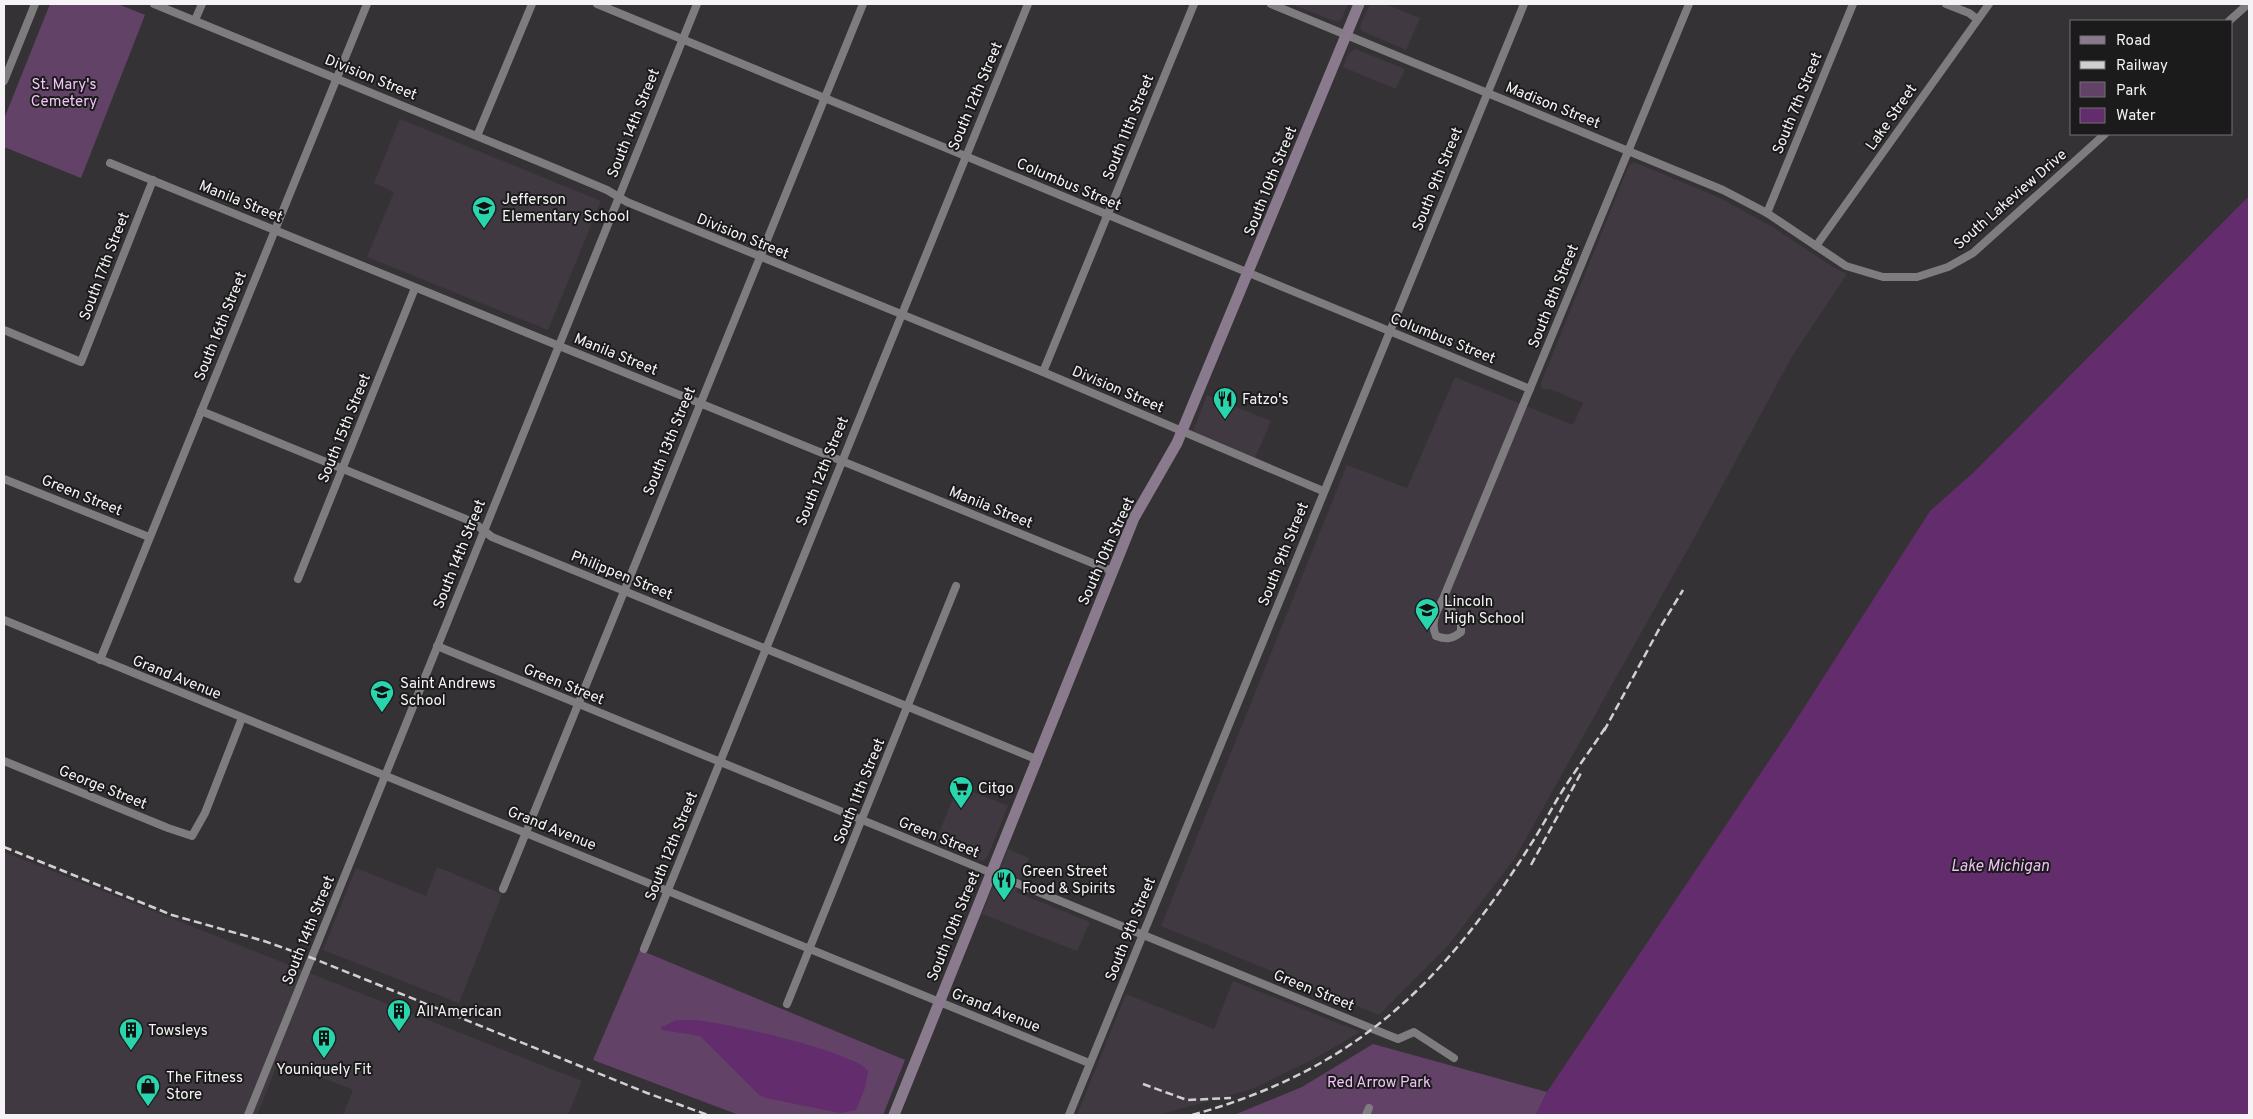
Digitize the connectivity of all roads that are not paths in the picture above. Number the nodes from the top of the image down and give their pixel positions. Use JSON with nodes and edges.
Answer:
{"nodes":[{"id":1,"x":35,"y":4,"type":"edge"},
{"id":2,"x":154,"y":4,"type":"edge"},
{"id":3,"x":202,"y":4,"type":"edge"},
{"id":4,"x":366,"y":4,"type":"edge"},
{"id":5,"x":532,"y":4,"type":"edge"},
{"id":6,"x":597,"y":4,"type":"edge"},
{"id":7,"x":697,"y":4,"type":"edge"},
{"id":8,"x":863,"y":4,"type":"edge"},
{"id":9,"x":1028,"y":4,"type":"edge"},
{"id":10,"x":1194,"y":4,"type":"edge"},
{"id":11,"x":1272,"y":4,"type":"edge"},
{"id":12,"x":1359,"y":4,"type":"edge"},
{"id":13,"x":1524,"y":4,"type":"edge"},
{"id":14,"x":1688,"y":4,"type":"edge"},
{"id":15,"x":1852,"y":4,"type":"edge"},
{"id":16,"x":1946,"y":4,"type":"edge"},
{"id":17,"x":1989,"y":4,"type":"edge"},
{"id":18,"x":2248,"y":4,"type":"edge"},
{"id":19,"x":1977,"y":19,"type":"junction"},
{"id":20,"x":195,"y":20,"type":"junction"},
{"id":21,"x":2230,"y":20,"type":"edge"},
{"id":22,"x":1346,"y":35,"type":"junction"},
{"id":23,"x":682,"y":39,"type":"junction"},
{"id":24,"x":336,"y":78,"type":"junction"},
{"id":25,"x":4,"y":81,"type":"edge"},
{"id":26,"x":1488,"y":93,"type":"junction"},
{"id":27,"x":824,"y":98,"type":"junction"},
{"id":28,"x":2104,"y":135,"type":"edge"},
{"id":29,"x":477,"y":136,"type":"junction"},
{"id":30,"x":1628,"y":150,"type":"junction"},
{"id":31,"x":965,"y":156,"type":"junction"},
{"id":32,"x":110,"y":163,"type":"dead end"},
{"id":33,"x":152,"y":180,"type":"junction"},
{"id":34,"x":618,"y":197,"type":"junction"},
{"id":35,"x":1767,"y":213,"type":"junction"},
{"id":36,"x":1107,"y":215,"type":"junction"},
{"id":37,"x":274,"y":230,"type":"junction"},
{"id":38,"x":1816,"y":246,"type":"junction"},
{"id":39,"x":758,"y":257,"type":"junction"},
{"id":40,"x":1248,"y":273,"type":"junction"},
{"id":41,"x":415,"y":288,"type":"junction"},
{"id":42,"x":900,"y":315,"type":"junction"},
{"id":43,"x":4,"y":330,"type":"edge"},
{"id":44,"x":1389,"y":331,"type":"junction"},
{"id":45,"x":558,"y":345,"type":"junction"},
{"id":46,"x":1043,"y":372,"type":"junction"},
{"id":47,"x":1530,"y":389,"type":"junction"},
{"id":48,"x":700,"y":402,"type":"junction"},
{"id":49,"x":201,"y":411,"type":"junction"},
{"id":50,"x":1182,"y":431,"type":"junction"},
{"id":51,"x":841,"y":461,"type":"junction"},
{"id":52,"x":344,"y":468,"type":"junction"},
{"id":53,"x":4,"y":479,"type":"edge"},
{"id":54,"x":1323,"y":491,"type":"junction"},
{"id":55,"x":483,"y":530,"type":"junction"},
{"id":56,"x":149,"y":538,"type":"junction"},
{"id":57,"x":1112,"y":571,"type":"junction"},
{"id":58,"x":298,"y":579,"type":"dead end"},
{"id":59,"x":956,"y":586,"type":"dead end"},
{"id":60,"x":623,"y":591,"type":"junction"},
{"id":61,"x":1443,"y":599,"type":"junction"},
{"id":62,"x":4,"y":620,"type":"edge"},
{"id":63,"x":437,"y":646,"type":"junction"},
{"id":64,"x":766,"y":648,"type":"junction"},
{"id":65,"x":100,"y":660,"type":"junction"},
{"id":66,"x":578,"y":704,"type":"junction"},
{"id":67,"x":906,"y":707,"type":"junction"},
{"id":68,"x":242,"y":718,"type":"junction"},
{"id":69,"x":1036,"y":759,"type":"junction"},
{"id":70,"x":4,"y":761,"type":"edge"},
{"id":71,"x":720,"y":761,"type":"junction"},
{"id":72,"x":384,"y":775,"type":"junction"},
{"id":73,"x":863,"y":820,"type":"junction"},
{"id":74,"x":525,"y":832,"type":"junction"},
{"id":75,"x":990,"y":873,"type":"junction"},
{"id":76,"x":503,"y":889,"type":"dead end"},
{"id":77,"x":668,"y":891,"type":"junction"},
{"id":78,"x":1142,"y":934,"type":"junction"},
{"id":79,"x":809,"y":948,"type":"junction"},
{"id":80,"x":644,"y":949,"type":"dead end"},
{"id":81,"x":939,"y":1001,"type":"junction"},
{"id":82,"x":787,"y":1004,"type":"dead end"},
{"id":83,"x":1454,"y":1058,"type":"dead end"},
{"id":84,"x":1089,"y":1063,"type":"junction"},
{"id":85,"x":248,"y":1115,"type":"edge"},
{"id":86,"x":894,"y":1115,"type":"edge"},
{"id":87,"x":1069,"y":1115,"type":"edge"}],
"edges":[{"from":1,"to":25,"type":"street"},
{"from":2,"to":20,"type":"street","name":"Division Street"},
{"from":3,"to":20,"type":"street"},
{"from":4,"to":24,"type":"street","name":"South 16th Street"},
{"from":5,"to":29,"type":"street"},
{"from":6,"to":23,"type":"street","name":"Columbus Street"},
{"from":7,"to":23,"type":"street","name":"South 14th Street"},
{"from":8,"to":27,"type":"street","name":"South 13th Street"},
{"from":9,"to":31,"type":"street","name":"South 12th Street"},
{"from":10,"to":36,"type":"street","name":"South 11th Street"},
{"from":11,"to":22,"type":"street","name":"Madison Street"},
{"from":12,"to":22,"type":"street","name":"South 10th Street"},
{"from":13,"to":26,"type":"street","name":"South 9th Street"},
{"from":14,"to":30,"type":"street","name":"South 8th Street"},
{"from":15,"to":35,"type":"street","name":"South 7th Street"},
{"from":16,"to":19,"type":"street"},
{"from":17,"to":19,"type":"street","name":"Lake Street"},
{"from":18,"to":21,"type":"street"},
{"from":19,"to":38,"type":"street","name":"Lake Street"},
{"from":20,"to":24,"type":"street","name":"Division Street"},
{"from":22,"to":26,"type":"street","name":"Madison Street"},
{"from":22,"to":40,"type":"street","name":"South 10th Street"},
{"from":23,"to":27,"type":"street","name":"Columbus Street"},
{"from":23,"to":34,"type":"street","name":"South 14th Street"},
{"from":24,"to":29,"type":"street","name":"Division Street"},
{"from":24,"to":37,"type":"street","name":"South 16th Street"},
{"from":26,"to":30,"type":"street","name":"Madison Street"},
{"from":26,"to":44,"type":"street","name":"South 9th Street"},
{"from":27,"to":31,"type":"street","name":"Columbus Street"},
{"from":27,"to":39,"type":"street","name":"South 13th Street"},
{"from":28,"to":38,"type":"street","name":"South Lakeview Drive"},
{"from":29,"to":34,"type":"street","name":"Division Street"},
{"from":30,"to":35,"type":"street","name":"Madison Street"},
{"from":30,"to":47,"type":"street","name":"South 8th Street"},
{"from":31,"to":36,"type":"street","name":"Columbus Street"},
{"from":31,"to":42,"type":"street","name":"South 12th Street"},
{"from":32,"to":33,"type":"street","name":"Manila Street"},
{"from":33,"to":37,"type":"street","name":"Manila Street"},
{"from":33,"to":43,"type":"street","name":"South 17th Street"},
{"from":34,"to":39,"type":"street","name":"Division Street"},
{"from":34,"to":45,"type":"street","name":"South 14th Street"},
{"from":35,"to":38,"type":"street","name":"Madison Street"},
{"from":36,"to":40,"type":"street","name":"Columbus Street"},
{"from":36,"to":46,"type":"street","name":"South 11th Street"},
{"from":37,"to":41,"type":"street","name":"Manila Street"},
{"from":37,"to":49,"type":"street","name":"South 16th Street"},
{"from":39,"to":42,"type":"street","name":"Division Street"},
{"from":39,"to":48,"type":"street","name":"South 13th Street"},
{"from":40,"to":44,"type":"street","name":"Columbus Street"},
{"from":40,"to":50,"type":"street","name":"South 10th Street"},
{"from":41,"to":45,"type":"street","name":"Manila Street"},
{"from":41,"to":52,"type":"street","name":"South 15th Street"},
{"from":42,"to":46,"type":"street","name":"Division Street"},
{"from":42,"to":51,"type":"street","name":"South 12th Street"},
{"from":44,"to":47,"type":"street","name":"Columbus Street"},
{"from":44,"to":54,"type":"street","name":"South 9th Street"},
{"from":45,"to":48,"type":"street","name":"Manila Street"},
{"from":45,"to":55,"type":"street","name":"South 14th Street"},
{"from":46,"to":50,"type":"street","name":"Division Street"},
{"from":47,"to":61,"type":"street","name":"South 8th Street"},
{"from":48,"to":51,"type":"street","name":"Manila Street"},
{"from":48,"to":60,"type":"street","name":"South 13th Street"},
{"from":49,"to":52,"type":"street","name":"Philippen Street"},
{"from":49,"to":56,"type":"street","name":"South 16th Street"},
{"from":50,"to":54,"type":"street","name":"Division Street"},
{"from":50,"to":57,"type":"street","name":"South 10th Street"},
{"from":51,"to":57,"type":"street","name":"Manila Street"},
{"from":51,"to":64,"type":"street","name":"South 12th Street"},
{"from":52,"to":55,"type":"street","name":"Philippen Street"},
{"from":52,"to":58,"type":"street","name":"South 15th Street"},
{"from":53,"to":56,"type":"street","name":"Green Street"},
{"from":54,"to":78,"type":"street","name":"South 9th Street"},
{"from":55,"to":60,"type":"street","name":"Philippen Street"},
{"from":55,"to":63,"type":"street","name":"South 14th Street"},
{"from":56,"to":65,"type":"street","name":"South 16th Street"},
{"from":57,"to":69,"type":"street","name":"South 10th Street"},
{"from":59,"to":67,"type":"street","name":"South 11th Street"},
{"from":60,"to":64,"type":"street","name":"Philippen Street"},
{"from":60,"to":66,"type":"street","name":"South 13th Street"},
{"from":61,"to":61,"type":"street","name":"South 8th Street"},
{"from":62,"to":65,"type":"street","name":"Grand Avenue"},
{"from":63,"to":66,"type":"street","name":"Green Street"},
{"from":63,"to":72,"type":"street","name":"South 14th Street"},
{"from":64,"to":67,"type":"street","name":"Philippen Street"},
{"from":64,"to":71,"type":"street","name":"South 12th Street"},
{"from":65,"to":68,"type":"street","name":"Grand Avenue"},
{"from":66,"to":71,"type":"street","name":"Green Street"},
{"from":66,"to":74,"type":"street","name":"South 13th Street"},
{"from":67,"to":69,"type":"street","name":"Philippen Street"},
{"from":67,"to":73,"type":"street","name":"South 11th Street"},
{"from":68,"to":70,"type":"street","name":"George Street"},
{"from":68,"to":72,"type":"street","name":"Grand Avenue"},
{"from":69,"to":75,"type":"street","name":"South 10th Street"},
{"from":71,"to":73,"type":"street","name":"Green Street"},
{"from":71,"to":77,"type":"street","name":"South 12th Street"},
{"from":72,"to":74,"type":"street","name":"Grand Avenue"},
{"from":72,"to":85,"type":"street","name":"South 14th Street"},
{"from":73,"to":75,"type":"street","name":"Green Street"},
{"from":73,"to":79,"type":"street","name":"South 11th Street"},
{"from":74,"to":76,"type":"street","name":"South 13th Street"},
{"from":74,"to":77,"type":"street","name":"Grand Avenue"},
{"from":75,"to":78,"type":"street","name":"Green Street"},
{"from":75,"to":81,"type":"street","name":"South 10th Street"},
{"from":77,"to":79,"type":"street","name":"Grand Avenue"},
{"from":77,"to":80,"type":"street","name":"South 12th Street"},
{"from":78,"to":83,"type":"street","name":"Green Street"},
{"from":78,"to":84,"type":"street","name":"South 9th Street"},
{"from":79,"to":81,"type":"street","name":"Grand Avenue"},
{"from":79,"to":82,"type":"street","name":"South 11th Street"},
{"from":81,"to":84,"type":"street","name":"Grand Avenue"},
{"from":81,"to":86,"type":"street","name":"South 10th Street"},
{"from":84,"to":87,"type":"street","name":"South 9th Street"}]}
